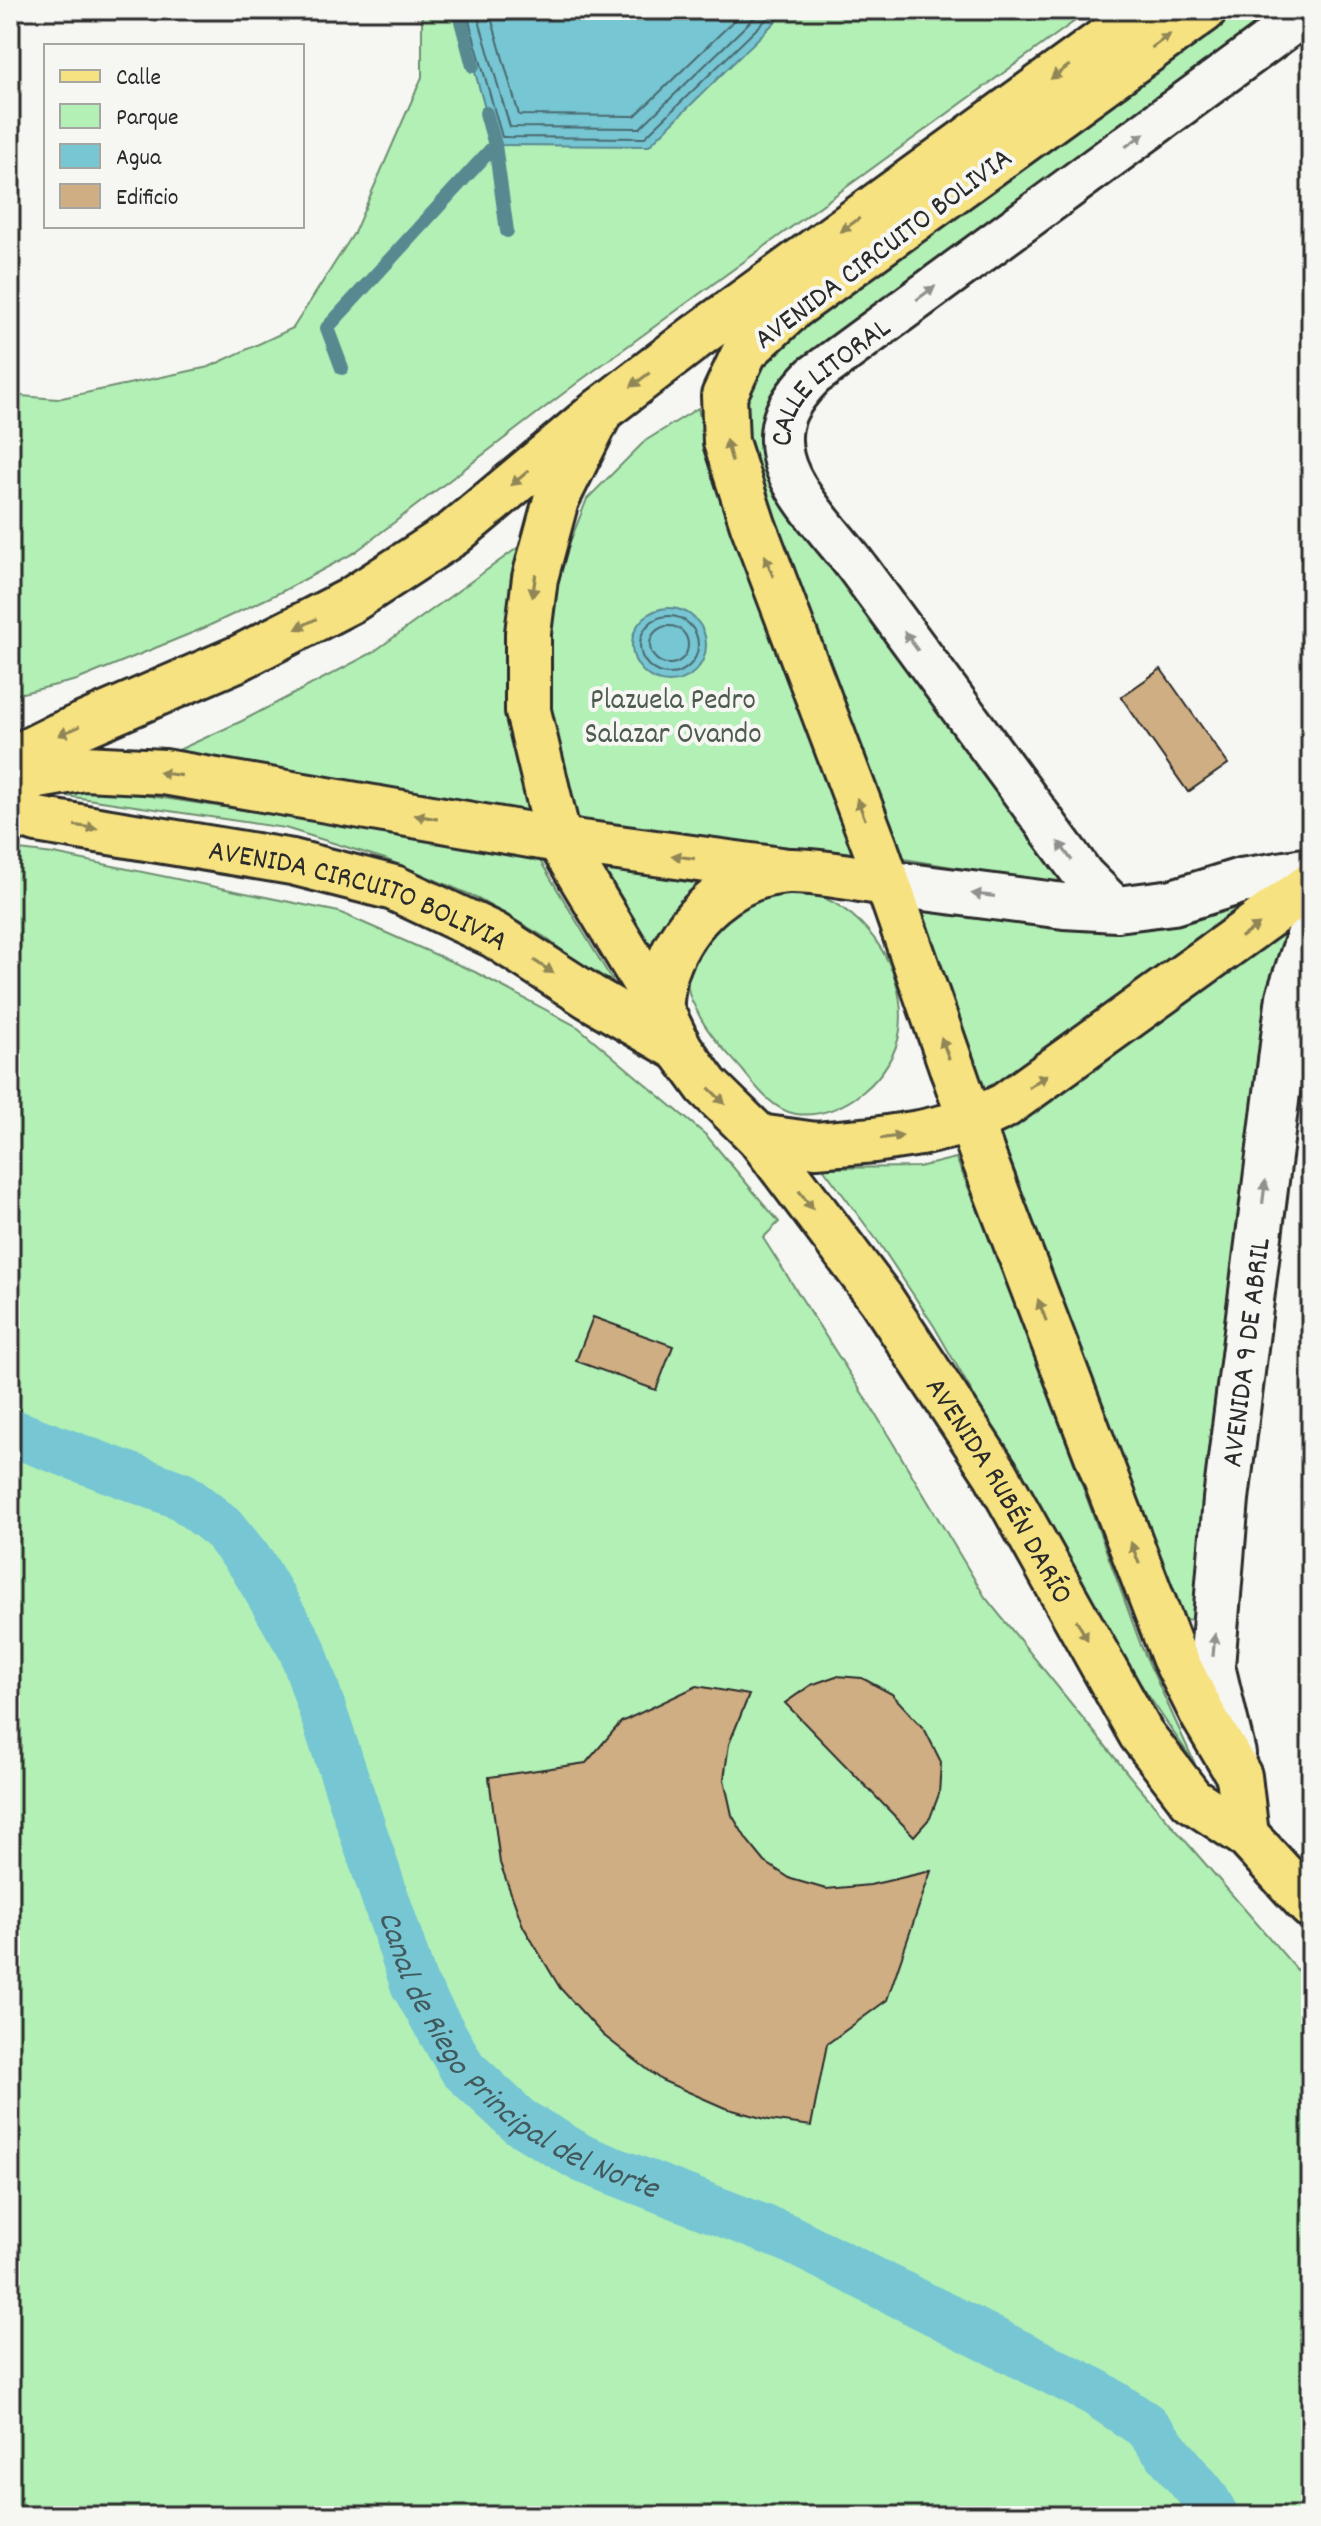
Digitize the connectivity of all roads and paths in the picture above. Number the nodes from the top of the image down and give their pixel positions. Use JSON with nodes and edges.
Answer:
{"nodes":[{"id":1,"x":1146,"y":10,"type":"edge"},
{"id":2,"x":1204,"y":10,"type":"edge"},
{"id":3,"x":1311,"y":10,"type":"edge"},
{"id":4,"x":601,"y":410,"type":"junction"},
{"id":5,"x":10,"y":760,"type":"edge"},
{"id":6,"x":10,"y":781,"type":"edge"},
{"id":7,"x":10,"y":811,"type":"edge"},
{"id":8,"x":559,"y":840,"type":"junction"},
{"id":9,"x":1311,"y":870,"type":"edge"},
{"id":10,"x":788,"y":871,"type":"junction"},
{"id":11,"x":886,"y":883,"type":"junction"},
{"id":12,"x":1311,"y":885,"type":"edge"},
{"id":13,"x":1117,"y":909,"type":"junction"},
{"id":14,"x":1311,"y":930,"type":"edge"},
{"id":15,"x":660,"y":1008,"type":"junction"},
{"id":16,"x":680,"y":1049,"type":"junction"},
{"id":17,"x":972,"y":1121,"type":"junction"},
{"id":18,"x":759,"y":1137,"type":"junction"},
{"id":19,"x":1239,"y":1776,"type":"junction"},
{"id":20,"x":1246,"y":1835,"type":"junction"},
{"id":21,"x":1311,"y":1906,"type":"edge"}],
"edges":[{"from":1,"to":4,"type":"main road","name":"AVENIDA CIRCUITO BOLIVIA","one_way":true},
{"from":11,"to":2,"type":"main road","name":"AVENIDA CIRCUITO BOLIVIA","one_way":true},
{"from":13,"to":3,"type":"street","name":"CALLE LITORAL","one_way":true},
{"from":4,"to":5,"type":"main road","name":"AVENIDA CIRCUITO BOLIVIA","one_way":true},
{"from":4,"to":8,"type":"main road","name":"AVENIDA CIRCUITO BOLIVIA","one_way":true},
{"from":8,"to":6,"type":"main road","one_way":true},
{"from":7,"to":16,"type":"main road","name":"AVENIDA CIRCUITO BOLIVIA","one_way":true},
{"from":10,"to":8,"type":"main road","one_way":true},
{"from":8,"to":15,"type":"main road","name":"AVENIDA CIRCUITO BOLIVIA"},
{"from":9,"to":13,"type":"main road"},
{"from":10,"to":11,"type":"main road"},
{"from":10,"to":15,"type":"main road"},
{"from":13,"to":11,"type":"main road","one_way":true},
{"from":17,"to":11,"type":"main road","name":"AVENIDA CIRCUITO BOLIVIA","one_way":true},
{"from":17,"to":12,"type":"main road","one_way":true},
{"from":19,"to":14,"type":"main road","name":"AVENIDA 9 DE ABRIL","one_way":true},
{"from":15,"to":16,"type":"main road","name":"AVENIDA CIRCUITO BOLIVIA"},
{"from":16,"to":18,"type":"main road","name":"AVENIDA RUBÉN DARÍO","one_way":true},
{"from":18,"to":17,"type":"main road","one_way":true},
{"from":19,"to":17,"type":"main road","one_way":true},
{"from":18,"to":20,"type":"main road","name":"AVENIDA RUBÉN DARÍO","one_way":true},
{"from":19,"to":20,"type":"main road"},
{"from":20,"to":21,"type":"main road","name":"AVENIDA RUBÉN DARÍO"}]}
